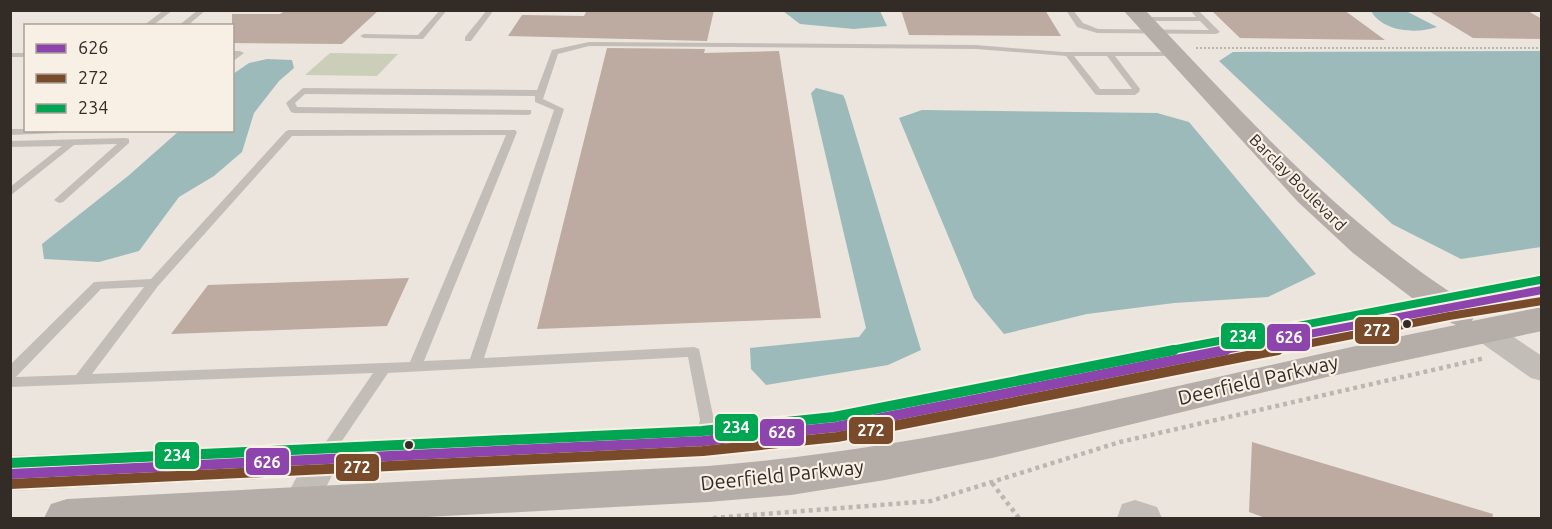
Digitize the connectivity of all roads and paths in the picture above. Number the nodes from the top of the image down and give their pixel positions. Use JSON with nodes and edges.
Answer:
{"nodes":[{"id":1,"x":170,"y":10,"type":"edge"},
{"id":2,"x":203,"y":10,"type":"edge"},
{"id":3,"x":444,"y":10,"type":"edge"},
{"id":4,"x":491,"y":10,"type":"edge"},
{"id":5,"x":1069,"y":10,"type":"edge"},
{"id":6,"x":1193,"y":10,"type":"edge"},
{"id":7,"x":1202,"y":19,"type":"junction"},
{"id":8,"x":1142,"y":20,"type":"edge"},
{"id":9,"x":149,"y":24,"type":"edge"},
{"id":10,"x":184,"y":24,"type":"edge"},
{"id":11,"x":364,"y":36,"type":"dead end"},
{"id":12,"x":468,"y":39,"type":"dead end"},
{"id":13,"x":1542,"y":48,"type":"edge"},
{"id":14,"x":1180,"y":51,"type":"junction"},
{"id":15,"x":1068,"y":54,"type":"junction"},
{"id":16,"x":1109,"y":54,"type":"junction"},
{"id":17,"x":539,"y":97,"type":"junction"},
{"id":18,"x":528,"y":112,"type":"junction"},
{"id":19,"x":512,"y":132,"type":"junction"},
{"id":20,"x":72,"y":142,"type":"junction"},
{"id":21,"x":10,"y":144,"type":"edge"},
{"id":22,"x":10,"y":194,"type":"edge"},
{"id":23,"x":59,"y":200,"type":"dead end"},
{"id":24,"x":154,"y":283,"type":"junction"},
{"id":25,"x":1542,"y":290,"type":"edge"},
{"id":26,"x":1447,"y":306,"type":"junction"},
{"id":27,"x":1542,"y":320,"type":"edge"},
{"id":28,"x":1499,"y":341,"type":"junction"},
{"id":29,"x":475,"y":363,"type":"junction"},
{"id":30,"x":415,"y":366,"type":"junction"},
{"id":31,"x":384,"y":368,"type":"junction"},
{"id":32,"x":1542,"y":371,"type":"edge"},
{"id":33,"x":10,"y":374,"type":"edge"},
{"id":34,"x":80,"y":379,"type":"junction"},
{"id":35,"x":10,"y":382,"type":"edge"},
{"id":36,"x":703,"y":441,"type":"junction"},
{"id":37,"x":322,"y":459,"type":"junction"},
{"id":38,"x":10,"y":474,"type":"edge"},
{"id":39,"x":992,"y":483,"type":"junction"},
{"id":40,"x":296,"y":512,"type":"edge"},
{"id":41,"x":67,"y":519,"type":"edge"},
{"id":42,"x":713,"y":519,"type":"edge"},
{"id":43,"x":1019,"y":519,"type":"edge"},
{"id":44,"x":1135,"y":519,"type":"edge"},
{"id":45,"x":1144,"y":519,"type":"edge"}],
"edges":[{"from":1,"to":9,"type":"lane"},
{"from":2,"to":10,"type":"lane"},
{"from":3,"to":11,"type":"lane"},
{"from":4,"to":12,"type":"lane"},
{"from":5,"to":8,"type":"lane"},
{"from":6,"to":7,"type":"lane"},
{"from":7,"to":8,"type":"lane"},
{"from":7,"to":8,"type":"lane"},
{"from":8,"to":14,"type":"main road","name":"Barclay Boulevard"},
{"from":13,"to":14,"type":"path"},
{"from":14,"to":16,"type":"lane"},
{"from":14,"to":26,"type":"main road","name":"Barclay Boulevard"},
{"from":15,"to":16,"type":"lane"},
{"from":15,"to":16,"type":"lane"},
{"from":15,"to":17,"type":"lane"},
{"from":17,"to":18,"type":"lane"},
{"from":17,"to":18,"type":"lane"},
{"from":17,"to":29,"type":"lane"},
{"from":18,"to":19,"type":"lane"},
{"from":19,"to":24,"type":"lane"},
{"from":19,"to":30,"type":"lane"},
{"from":20,"to":21,"type":"lane"},
{"from":20,"to":22,"type":"lane"},
{"from":20,"to":23,"type":"lane"},
{"from":24,"to":33,"type":"lane"},
{"from":24,"to":34,"type":"lane"},
{"from":25,"to":26,"type":"main road","name":"Deerfield Parkway"},
{"from":26,"to":28,"type":"main road","name":"Barclay Boulevard"},
{"from":26,"to":36,"type":"main road","name":"Deerfield Parkway"},
{"from":27,"to":28,"type":"main road","name":"Deerfield Parkway"},
{"from":28,"to":32,"type":"street"},
{"from":28,"to":39,"type":"path"},
{"from":28,"to":40,"type":"main road","name":"Deerfield Parkway"},
{"from":29,"to":30,"type":"lane"},
{"from":29,"to":36,"type":"lane"},
{"from":30,"to":31,"type":"lane"},
{"from":31,"to":34,"type":"lane"},
{"from":31,"to":37,"type":"lane"},
{"from":34,"to":35,"type":"lane"},
{"from":36,"to":37,"type":"main road","name":"Deerfield Parkway"},
{"from":37,"to":38,"type":"main road","name":"Deerfield Parkway"},
{"from":37,"to":40,"type":"street"},
{"from":39,"to":42,"type":"path"},
{"from":39,"to":43,"type":"path"},
{"from":40,"to":41,"type":"main road","name":"Deerfield Parkway"},
{"from":44,"to":45,"type":"street"}]}
